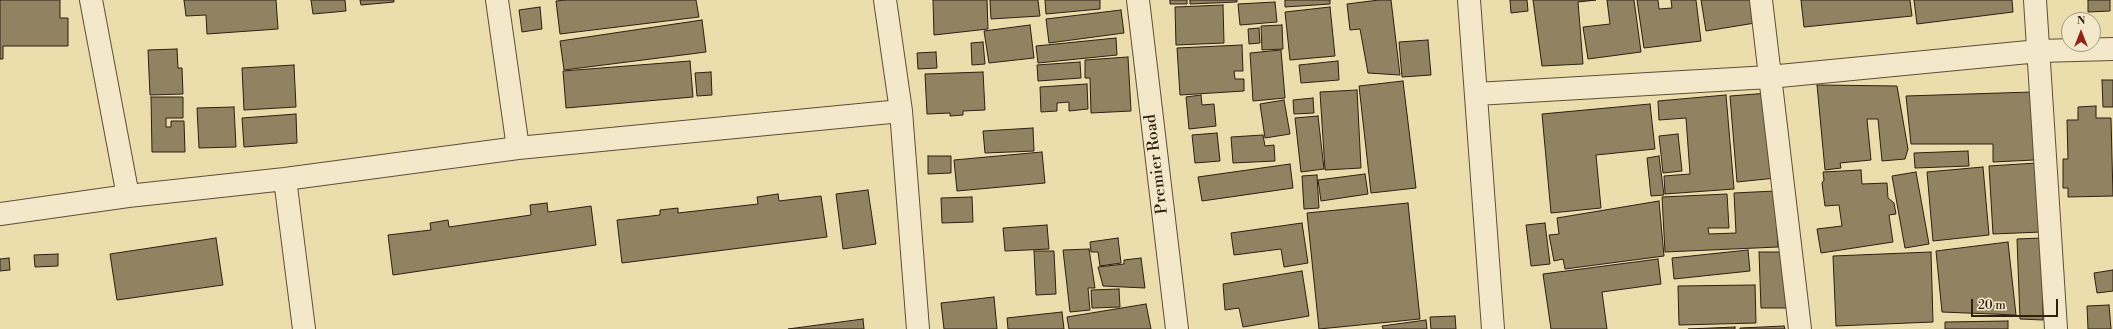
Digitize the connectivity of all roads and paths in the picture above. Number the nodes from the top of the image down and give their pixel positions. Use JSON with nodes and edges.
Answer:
{"nodes":[{"id":1,"x":91,"y":0,"type":"edge"},
{"id":2,"x":497,"y":0,"type":"edge"},
{"id":3,"x":885,"y":0,"type":"edge"},
{"id":4,"x":1138,"y":0,"type":"edge"},
{"id":5,"x":1469,"y":0,"type":"edge"},
{"id":6,"x":1761,"y":0,"type":"edge"},
{"id":7,"x":2035,"y":0,"type":"edge"},
{"id":8,"x":2113,"y":49,"type":"edge"},
{"id":9,"x":2039,"y":51,"type":"junction"},
{"id":10,"x":1769,"y":77,"type":"junction"},
{"id":11,"x":1476,"y":94,"type":"junction"},
{"id":12,"x":901,"y":111,"type":"junction"},
{"id":13,"x":518,"y":148,"type":"junction"},
{"id":14,"x":285,"y":179,"type":"junction"},
{"id":15,"x":128,"y":196,"type":"junction"},
{"id":16,"x":0,"y":214,"type":"edge"},
{"id":17,"x":304,"y":329,"type":"edge"},
{"id":18,"x":918,"y":329,"type":"edge"},
{"id":19,"x":1176,"y":329,"type":"edge"},
{"id":20,"x":1493,"y":329,"type":"edge"},
{"id":21,"x":1800,"y":329,"type":"edge"},
{"id":22,"x":2056,"y":329,"type":"edge"}],
"edges":[{"from":1,"to":15,"type":"street"},
{"from":2,"to":13,"type":"street"},
{"from":3,"to":12,"type":"street"},
{"from":4,"to":19,"type":"street","name":"Premier Road"},
{"from":5,"to":11,"type":"street"},
{"from":6,"to":10,"type":"street"},
{"from":7,"to":9,"type":"street"},
{"from":8,"to":9,"type":"street"},
{"from":9,"to":10,"type":"street"},
{"from":9,"to":22,"type":"street"},
{"from":10,"to":11,"type":"street"},
{"from":10,"to":21,"type":"street"},
{"from":11,"to":20,"type":"street"},
{"from":12,"to":13,"type":"street"},
{"from":12,"to":18,"type":"street"},
{"from":13,"to":14,"type":"street"},
{"from":14,"to":15,"type":"street"},
{"from":14,"to":17,"type":"street"},
{"from":15,"to":16,"type":"street"}]}
